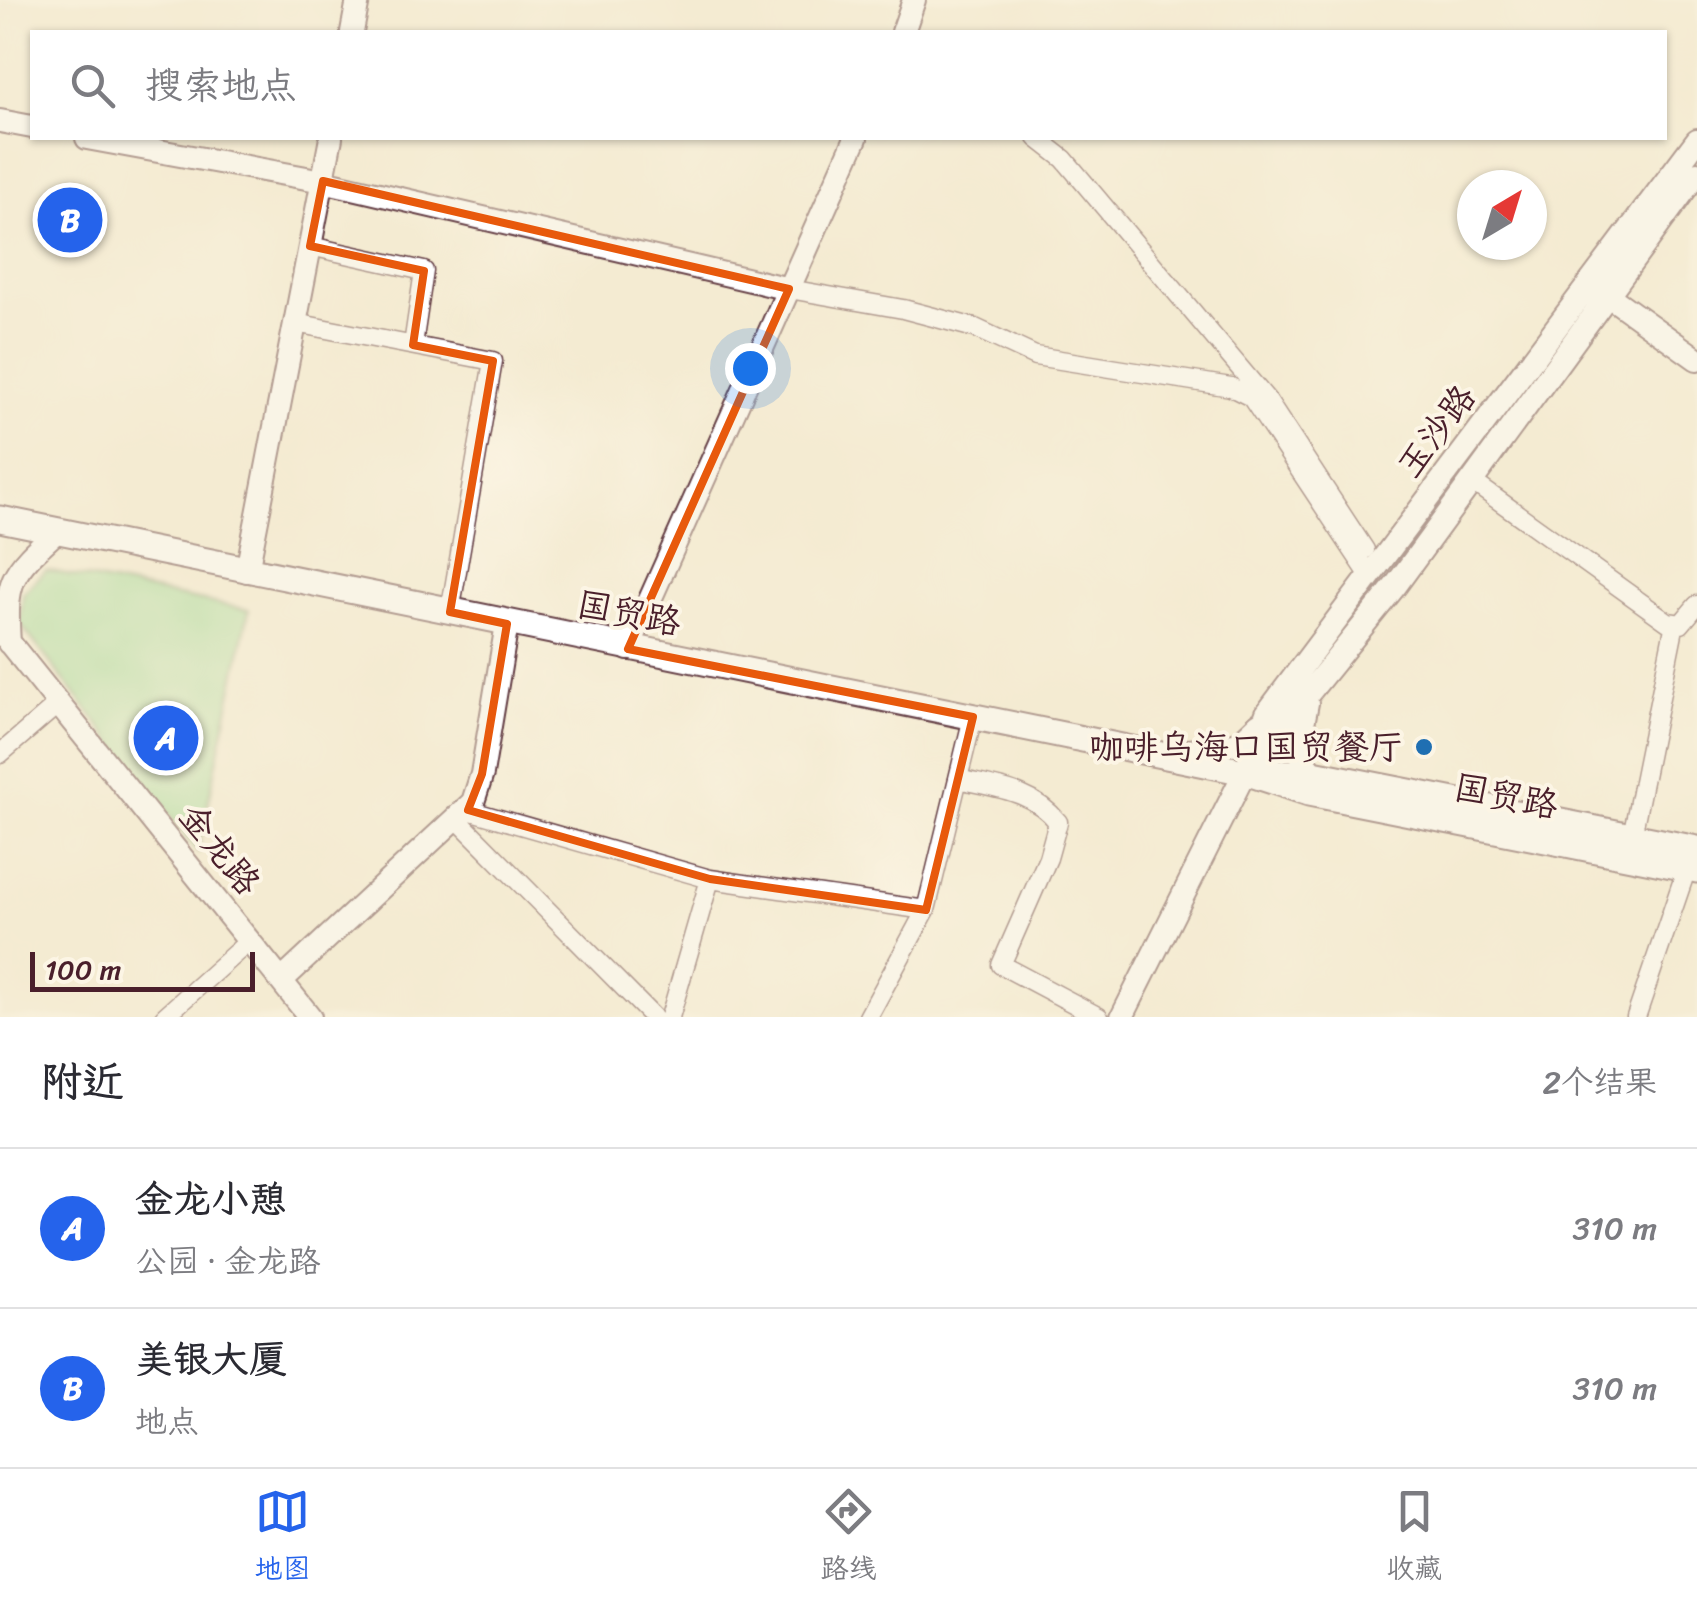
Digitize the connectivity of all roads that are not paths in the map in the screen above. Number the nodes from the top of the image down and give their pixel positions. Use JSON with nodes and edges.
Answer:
{"nodes":[{"id":1,"x":358,"y":0,"type":"edge"},
{"id":2,"x":914,"y":0,"type":"edge"},
{"id":3,"x":352,"y":30,"type":"edge"},
{"id":4,"x":904,"y":30,"type":"edge"},
{"id":5,"x":0,"y":121,"type":"edge"},
{"id":6,"x":30,"y":127,"type":"edge"},
{"id":7,"x":98,"y":140,"type":"edge"},
{"id":8,"x":331,"y":140,"type":"edge"},
{"id":9,"x":855,"y":140,"type":"edge"},
{"id":10,"x":1039,"y":140,"type":"edge"},
{"id":11,"x":1697,"y":140,"type":"edge"},
{"id":12,"x":1697,"y":173,"type":"edge"},
{"id":13,"x":323,"y":181,"type":"junction"},
{"id":14,"x":310,"y":246,"type":"junction"},
{"id":15,"x":789,"y":289,"type":"junction"},
{"id":16,"x":1600,"y":290,"type":"junction"},
{"id":17,"x":295,"y":323,"type":"junction"},
{"id":18,"x":413,"y":345,"type":"junction"},
{"id":19,"x":1697,"y":359,"type":"edge"},
{"id":20,"x":1477,"y":485,"type":"dead end"},
{"id":21,"x":0,"y":519,"type":"edge"},
{"id":22,"x":56,"y":532,"type":"junction"},
{"id":23,"x":247,"y":571,"type":"junction"},
{"id":24,"x":1373,"y":573,"type":"junction"},
{"id":25,"x":1697,"y":605,"type":"edge"},
{"id":26,"x":450,"y":612,"type":"junction"},
{"id":27,"x":1676,"y":623,"type":"junction"},
{"id":28,"x":507,"y":624,"type":"junction"},
{"id":29,"x":4,"y":637,"type":"edge"},
{"id":30,"x":628,"y":649,"type":"junction"},
{"id":31,"x":1312,"y":690,"type":"junction"},
{"id":32,"x":58,"y":704,"type":"junction"},
{"id":33,"x":1266,"y":713,"type":"junction"},
{"id":34,"x":973,"y":718,"type":"junction"},
{"id":35,"x":0,"y":754,"type":"edge"},
{"id":36,"x":1155,"y":754,"type":"junction"},
{"id":37,"x":1245,"y":772,"type":"junction"},
{"id":38,"x":958,"y":779,"type":"junction"},
{"id":39,"x":1311,"y":783,"type":"junction"},
{"id":40,"x":1227,"y":811,"type":"junction"},
{"id":41,"x":463,"y":815,"type":"junction"},
{"id":42,"x":1632,"y":836,"type":"junction"},
{"id":43,"x":1694,"y":862,"type":"edge"},
{"id":44,"x":710,"y":879,"type":"junction"},
{"id":45,"x":926,"y":910,"type":"junction"},
{"id":46,"x":249,"y":941,"type":"junction"},
{"id":47,"x":281,"y":981,"type":"junction"},
{"id":48,"x":164,"y":1017,"type":"edge"},
{"id":49,"x":310,"y":1017,"type":"edge"},
{"id":50,"x":653,"y":1017,"type":"edge"},
{"id":51,"x":670,"y":1017,"type":"edge"},
{"id":52,"x":868,"y":1017,"type":"edge"},
{"id":53,"x":1099,"y":1017,"type":"edge"},
{"id":54,"x":1122,"y":1017,"type":"edge"},
{"id":55,"x":1636,"y":1017,"type":"edge"}],
"edges":[{"from":1,"to":3,"type":"main road"},
{"from":2,"to":4,"type":"main road"},
{"from":5,"to":6,"type":"main road"},
{"from":7,"to":13,"type":"main road"},
{"from":8,"to":13,"type":"main road"},
{"from":9,"to":15,"type":"main road"},
{"from":10,"to":24,"type":"street"},
{"from":11,"to":16,"type":"main road","name":"玉沙路"},
{"from":12,"to":16,"type":"main road","name":"玉沙路"},
{"from":13,"to":14,"type":"main road"},
{"from":13,"to":15,"type":"main road"},
{"from":14,"to":17,"type":"main road"},
{"from":14,"to":18,"type":"street"},
{"from":15,"to":24,"type":"street"},
{"from":15,"to":30,"type":"main road"},
{"from":16,"to":19,"type":"main road"},
{"from":16,"to":24,"type":"main road","name":"玉沙路"},
{"from":16,"to":31,"type":"main road","name":"玉沙路"},
{"from":17,"to":18,"type":"street"},
{"from":17,"to":23,"type":"main road"},
{"from":18,"to":26,"type":"street"},
{"from":20,"to":27,"type":"street"},
{"from":21,"to":22,"type":"main road","name":"国贸路"},
{"from":22,"to":23,"type":"main road","name":"国贸路"},
{"from":22,"to":29,"type":"main road"},
{"from":23,"to":26,"type":"main road","name":"国贸路"},
{"from":24,"to":33,"type":"main road","name":"玉沙路"},
{"from":25,"to":27,"type":"street"},
{"from":26,"to":28,"type":"main road","name":"国贸路"},
{"from":27,"to":42,"type":"street"},
{"from":28,"to":30,"type":"main road","name":"国贸路"},
{"from":28,"to":41,"type":"main road"},
{"from":29,"to":32,"type":"main road","name":"金龙路"},
{"from":30,"to":34,"type":"main road","name":"国贸路"},
{"from":31,"to":37,"type":"main road","name":"玉沙路"},
{"from":31,"to":39,"type":"main road"},
{"from":32,"to":35,"type":"street"},
{"from":32,"to":46,"type":"main road","name":"金龙路"},
{"from":33,"to":36,"type":"main road"},
{"from":33,"to":37,"type":"main road","name":"玉沙路"},
{"from":34,"to":36,"type":"main road","name":"国贸路"},
{"from":34,"to":38,"type":"street"},
{"from":36,"to":37,"type":"main road","name":"国贸路"},
{"from":37,"to":39,"type":"main road","name":"国贸路"},
{"from":37,"to":40,"type":"main road","name":"玉沙路"},
{"from":38,"to":45,"type":"street"},
{"from":38,"to":53,"type":"street"},
{"from":39,"to":40,"type":"main road"},
{"from":39,"to":42,"type":"main road","name":"国贸路"},
{"from":39,"to":43,"type":"main road","name":"国贸路"},
{"from":40,"to":54,"type":"main road","name":"玉沙路"},
{"from":41,"to":44,"type":"street"},
{"from":41,"to":47,"type":"main road"},
{"from":41,"to":50,"type":"street"},
{"from":42,"to":43,"type":"main road","name":"国贸路"},
{"from":43,"to":55,"type":"street"},
{"from":44,"to":45,"type":"street"},
{"from":44,"to":51,"type":"street"},
{"from":45,"to":52,"type":"street"},
{"from":46,"to":47,"type":"main road","name":"金龙路"},
{"from":46,"to":48,"type":"street"},
{"from":47,"to":49,"type":"main road","name":"金龙路"}]}
